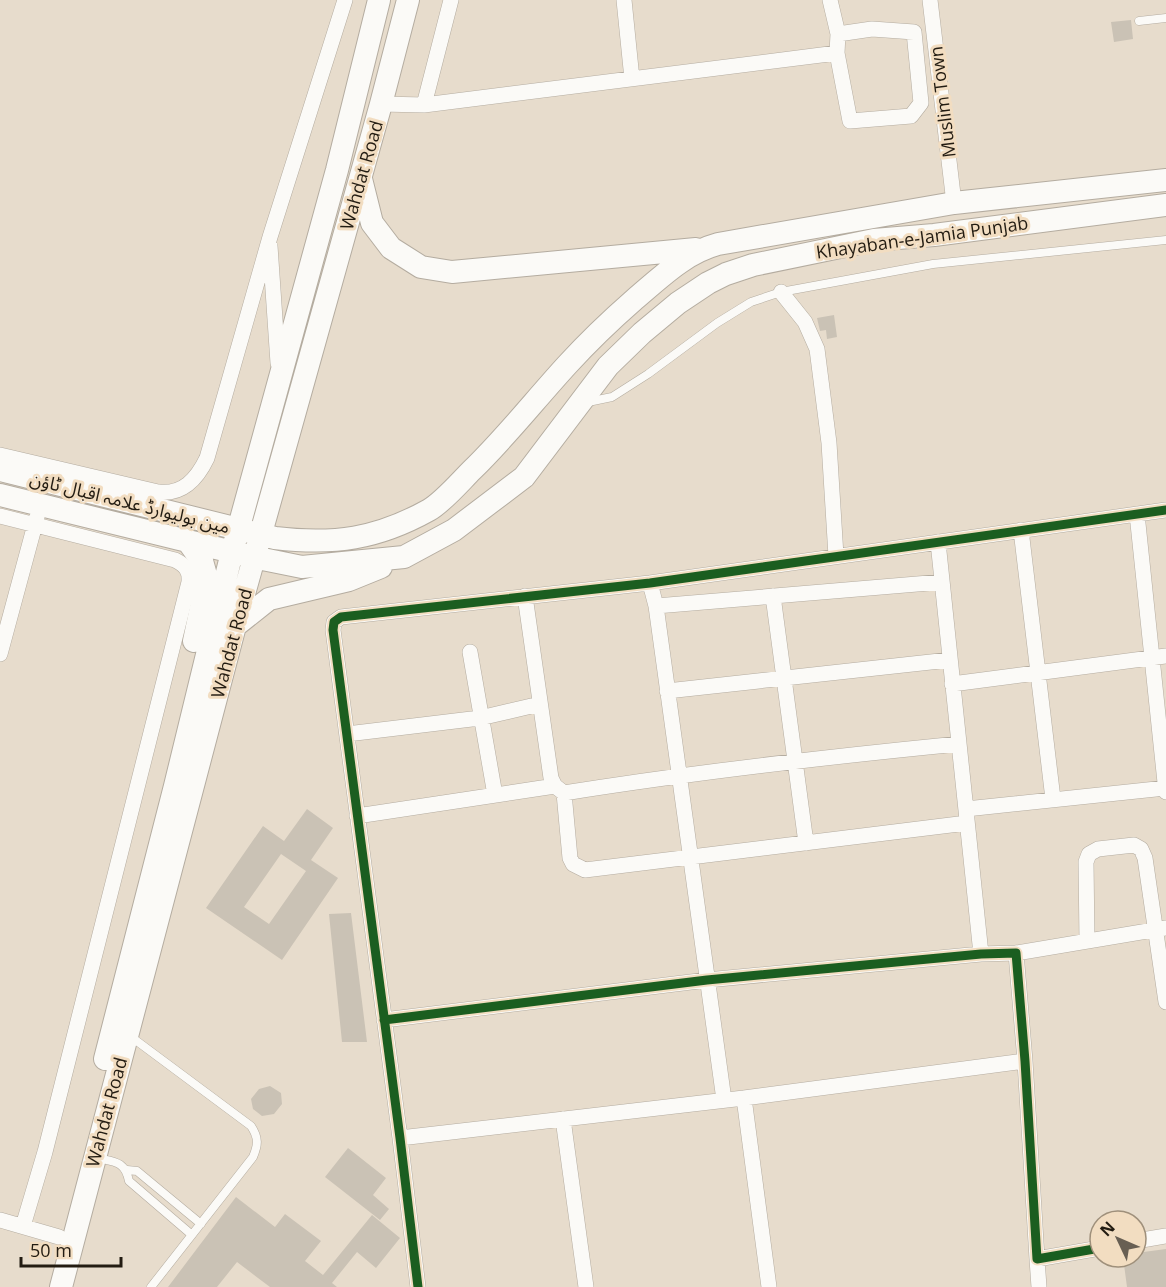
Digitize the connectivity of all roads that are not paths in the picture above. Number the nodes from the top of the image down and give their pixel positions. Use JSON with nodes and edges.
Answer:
{"nodes":[{"id":1,"x":345,"y":0,"type":"edge"},
{"id":2,"x":379,"y":0,"type":"edge"},
{"id":3,"x":408,"y":0,"type":"edge"},
{"id":4,"x":451,"y":0,"type":"edge"},
{"id":5,"x":624,"y":0,"type":"edge"},
{"id":6,"x":830,"y":0,"type":"edge"},
{"id":7,"x":930,"y":0,"type":"edge"},
{"id":8,"x":1166,"y":18,"type":"edge"},
{"id":9,"x":1138,"y":21,"type":"dead end"},
{"id":10,"x":838,"y":34,"type":"junction"},
{"id":11,"x":837,"y":54,"type":"junction"},
{"id":12,"x":632,"y":79,"type":"junction"},
{"id":13,"x":381,"y":104,"type":"junction"},
{"id":14,"x":424,"y":105,"type":"junction"},
{"id":15,"x":337,"y":170,"type":"junction"},
{"id":16,"x":360,"y":175,"type":"junction"},
{"id":17,"x":1166,"y":180,"type":"edge"},
{"id":18,"x":954,"y":203,"type":"junction"},
{"id":19,"x":1166,"y":205,"type":"edge"},
{"id":20,"x":270,"y":237,"type":"junction"},
{"id":21,"x":1166,"y":240,"type":"edge"},
{"id":22,"x":709,"y":246,"type":"junction"},
{"id":23,"x":726,"y":274,"type":"junction"},
{"id":24,"x":781,"y":292,"type":"junction"},
{"id":25,"x":279,"y":378,"type":"junction"},
{"id":26,"x":579,"y":404,"type":"junction"},
{"id":27,"x":0,"y":455,"type":"edge"},
{"id":28,"x":0,"y":470,"type":"edge"},
{"id":29,"x":110,"y":489,"type":"junction"},
{"id":30,"x":0,"y":495,"type":"edge"},
{"id":31,"x":1166,"y":510,"type":"edge"},
{"id":32,"x":1137,"y":514,"type":"junction"},
{"id":33,"x":38,"y":515,"type":"junction"},
{"id":34,"x":0,"y":516,"type":"edge"},
{"id":35,"x":1021,"y":530,"type":"junction"},
{"id":36,"x":249,"y":532,"type":"junction"},
{"id":37,"x":187,"y":540,"type":"junction"},
{"id":38,"x":938,"y":542,"type":"junction"},
{"id":39,"x":232,"y":552,"type":"junction"},
{"id":40,"x":836,"y":556,"type":"junction"},
{"id":41,"x":254,"y":557,"type":"junction"},
{"id":42,"x":405,"y":557,"type":"junction"},
{"id":43,"x":941,"y":582,"type":"junction"},
{"id":44,"x":650,"y":583,"type":"junction"},
{"id":45,"x":525,"y":596,"type":"junction"},
{"id":46,"x":773,"y":596,"type":"junction"},
{"id":47,"x":656,"y":606,"type":"junction"},
{"id":48,"x":235,"y":626,"type":"junction"},
{"id":49,"x":470,"y":652,"type":"dead end"},
{"id":50,"x":0,"y":654,"type":"edge"},
{"id":51,"x":1158,"y":657,"type":"edge"},
{"id":52,"x":949,"y":660,"type":"junction"},
{"id":53,"x":1037,"y":673,"type":"junction"},
{"id":54,"x":784,"y":679,"type":"junction"},
{"id":55,"x":952,"y":684,"type":"junction"},
{"id":56,"x":668,"y":691,"type":"junction"},
{"id":57,"x":540,"y":704,"type":"junction"},
{"id":58,"x":480,"y":718,"type":"junction"},
{"id":59,"x":347,"y":734,"type":"junction"},
{"id":60,"x":958,"y":744,"type":"junction"},
{"id":61,"x":185,"y":746,"type":"junction"},
{"id":62,"x":795,"y":760,"type":"junction"},
{"id":63,"x":679,"y":775,"type":"junction"},
{"id":64,"x":559,"y":789,"type":"junction"},
{"id":65,"x":1166,"y":789,"type":"edge"},
{"id":66,"x":495,"y":795,"type":"junction"},
{"id":67,"x":1053,"y":799,"type":"junction"},
{"id":68,"x":357,"y":816,"type":"junction"},
{"id":69,"x":967,"y":816,"type":"junction"},
{"id":70,"x":806,"y":843,"type":"junction"},
{"id":71,"x":691,"y":857,"type":"junction"},
{"id":72,"x":1161,"y":929,"type":"edge"},
{"id":73,"x":1087,"y":941,"type":"junction"},
{"id":74,"x":1016,"y":953,"type":"junction"},
{"id":75,"x":981,"y":954,"type":"junction"},
{"id":76,"x":707,"y":980,"type":"junction"},
{"id":77,"x":1166,"y":1002,"type":"edge"},
{"id":78,"x":384,"y":1020,"type":"junction"},
{"id":79,"x":120,"y":1033,"type":"junction"},
{"id":80,"x":1025,"y":1061,"type":"junction"},
{"id":81,"x":744,"y":1098,"type":"junction"},
{"id":82,"x":724,"y":1100,"type":"junction"},
{"id":83,"x":563,"y":1119,"type":"junction"},
{"id":84,"x":400,"y":1138,"type":"junction"},
{"id":85,"x":94,"y":1157,"type":"junction"},
{"id":86,"x":127,"y":1170,"type":"junction"},
{"id":87,"x":0,"y":1220,"type":"edge"},
{"id":88,"x":201,"y":1224,"type":"junction"},
{"id":89,"x":23,"y":1226,"type":"junction"},
{"id":90,"x":192,"y":1234,"type":"junction"},
{"id":91,"x":1166,"y":1236,"type":"edge"},
{"id":92,"x":59,"y":1237,"type":"junction"},
{"id":93,"x":1148,"y":1239,"type":"edge"},
{"id":94,"x":1088,"y":1250,"type":"edge"},
{"id":95,"x":1037,"y":1259,"type":"junction"},
{"id":96,"x":46,"y":1287,"type":"edge"},
{"id":97,"x":60,"y":1287,"type":"edge"},
{"id":98,"x":151,"y":1287,"type":"edge"},
{"id":99,"x":418,"y":1287,"type":"edge"},
{"id":100,"x":586,"y":1287,"type":"edge"},
{"id":101,"x":769,"y":1287,"type":"edge"},
{"id":102,"x":1039,"y":1287,"type":"edge"}],
"edges":[{"from":1,"to":20,"type":"street"},
{"from":2,"to":15,"type":"main road","name":"Wahdat Road"},
{"from":3,"to":13,"type":"main road","name":"Wahdat Road"},
{"from":4,"to":14,"type":"street"},
{"from":5,"to":12,"type":"street"},
{"from":6,"to":10,"type":"street"},
{"from":7,"to":18,"type":"street","name":"Muslim Town"},
{"from":8,"to":9,"type":"lane"},
{"from":10,"to":11,"type":"street"},
{"from":10,"to":11,"type":"street"},
{"from":11,"to":12,"type":"street"},
{"from":12,"to":14,"type":"street"},
{"from":13,"to":14,"type":"street"},
{"from":13,"to":16,"type":"main road","name":"Wahdat Road"},
{"from":15,"to":16,"type":"main road"},
{"from":15,"to":25,"type":"main road","name":"Wahdat Road"},
{"from":16,"to":22,"type":"main road"},
{"from":16,"to":36,"type":"main road","name":"Wahdat Road"},
{"from":17,"to":18,"type":"main road","name":"Khayaban-e-Jamia Punjab"},
{"from":18,"to":22,"type":"main road","name":"Khayaban-e-Jamia Punjab"},
{"from":19,"to":23,"type":"main road","name":"Khayaban-e-Jamia Punjab"},
{"from":20,"to":25,"type":"street"},
{"from":20,"to":29,"type":"street"},
{"from":21,"to":24,"type":"lane"},
{"from":22,"to":23,"type":"main road"},
{"from":22,"to":36,"type":"main road","name":"Khayaban-e-Jamia Punjab"},
{"from":23,"to":26,"type":"main road","name":"Khayaban-e-Jamia Punjab"},
{"from":24,"to":26,"type":"lane"},
{"from":24,"to":40,"type":"street"},
{"from":25,"to":36,"type":"main road","name":"Wahdat Road"},
{"from":26,"to":42,"type":"main road","name":"Khayaban-e-Jamia Punjab"},
{"from":27,"to":29,"type":"street"},
{"from":28,"to":29,"type":"main road","name":"مین بولیوارڈ علامہ اقبال ٹاؤن"},
{"from":29,"to":36,"type":"main road","name":"مین بولیوارڈ علامہ اقبال ٹاؤن"},
{"from":30,"to":33,"type":"main road","name":"مین بولیوارڈ علامہ اقبال ٹاؤن"},
{"from":31,"to":32,"type":"street"},
{"from":32,"to":35,"type":"street"},
{"from":32,"to":51,"type":"street"},
{"from":33,"to":34,"type":"street"},
{"from":33,"to":37,"type":"main road","name":"مین بولیوارڈ علامہ اقبال ٹاؤن"},
{"from":33,"to":50,"type":"street"},
{"from":33,"to":89,"type":"street"},
{"from":35,"to":38,"type":"street"},
{"from":35,"to":53,"type":"street"},
{"from":36,"to":39,"type":"main road","name":"Wahdat Road"},
{"from":36,"to":41,"type":"main road","name":"Wahdat Road"},
{"from":37,"to":39,"type":"main road","name":"مین بولیوارڈ علامہ اقبال ٹاؤن"},
{"from":37,"to":61,"type":"main road"},
{"from":38,"to":40,"type":"street"},
{"from":38,"to":43,"type":"street"},
{"from":39,"to":41,"type":"main road","name":"مین بولیوارڈ علامہ اقبال ٹاؤن"},
{"from":39,"to":61,"type":"main road","name":"Wahdat Road"},
{"from":40,"to":44,"type":"street"},
{"from":41,"to":42,"type":"main road","name":"Khayaban-e-Jamia Punjab"},
{"from":41,"to":48,"type":"main road","name":"Wahdat Road"},
{"from":42,"to":48,"type":"main road"},
{"from":43,"to":46,"type":"street"},
{"from":43,"to":52,"type":"street"},
{"from":44,"to":45,"type":"street"},
{"from":44,"to":47,"type":"street"},
{"from":45,"to":57,"type":"street"},
{"from":45,"to":59,"type":"street"},
{"from":46,"to":47,"type":"street"},
{"from":46,"to":54,"type":"street"},
{"from":47,"to":56,"type":"street"},
{"from":48,"to":79,"type":"main road","name":"Wahdat Road"},
{"from":49,"to":58,"type":"street"},
{"from":51,"to":53,"type":"street"},
{"from":51,"to":65,"type":"street"},
{"from":52,"to":54,"type":"street"},
{"from":52,"to":55,"type":"street"},
{"from":53,"to":55,"type":"street"},
{"from":53,"to":67,"type":"street"},
{"from":54,"to":56,"type":"street"},
{"from":54,"to":62,"type":"street"},
{"from":55,"to":60,"type":"street"},
{"from":56,"to":63,"type":"street"},
{"from":57,"to":58,"type":"street"},
{"from":57,"to":64,"type":"street"},
{"from":58,"to":59,"type":"street"},
{"from":58,"to":66,"type":"street"},
{"from":59,"to":68,"type":"street"},
{"from":60,"to":62,"type":"street"},
{"from":60,"to":69,"type":"street"},
{"from":61,"to":79,"type":"main road","name":"Wahdat Road"},
{"from":62,"to":63,"type":"street"},
{"from":62,"to":70,"type":"street"},
{"from":63,"to":64,"type":"street"},
{"from":63,"to":71,"type":"street"},
{"from":64,"to":66,"type":"street"},
{"from":64,"to":71,"type":"street"},
{"from":65,"to":67,"type":"street"},
{"from":66,"to":68,"type":"street"},
{"from":67,"to":69,"type":"street"},
{"from":68,"to":78,"type":"street"},
{"from":69,"to":70,"type":"street"},
{"from":69,"to":75,"type":"street"},
{"from":70,"to":71,"type":"street"},
{"from":71,"to":76,"type":"street"},
{"from":72,"to":73,"type":"street"},
{"from":72,"to":73,"type":"street"},
{"from":72,"to":77,"type":"street"},
{"from":73,"to":74,"type":"street"},
{"from":74,"to":75,"type":"street"},
{"from":74,"to":80,"type":"street"},
{"from":75,"to":76,"type":"street"},
{"from":76,"to":78,"type":"street"},
{"from":76,"to":82,"type":"street"},
{"from":78,"to":84,"type":"street"},
{"from":79,"to":85,"type":"main road","name":"Wahdat Road"},
{"from":79,"to":88,"type":"lane"},
{"from":79,"to":92,"type":"main road","name":"Wahdat Road"},
{"from":80,"to":81,"type":"street"},
{"from":80,"to":95,"type":"street"},
{"from":81,"to":82,"type":"street"},
{"from":81,"to":101,"type":"street"},
{"from":82,"to":83,"type":"street"},
{"from":83,"to":84,"type":"street"},
{"from":83,"to":100,"type":"street"},
{"from":84,"to":99,"type":"street"},
{"from":85,"to":86,"type":"lane"},
{"from":85,"to":97,"type":"main road","name":"Wahdat Road"},
{"from":86,"to":88,"type":"lane"},
{"from":86,"to":90,"type":"lane"},
{"from":87,"to":89,"type":"street"},
{"from":88,"to":90,"type":"lane"},
{"from":89,"to":92,"type":"street"},
{"from":90,"to":98,"type":"lane"},
{"from":91,"to":93,"type":"street"},
{"from":92,"to":96,"type":"main road","name":"Wahdat Road"},
{"from":94,"to":95,"type":"street"},
{"from":95,"to":102,"type":"street"}]}
